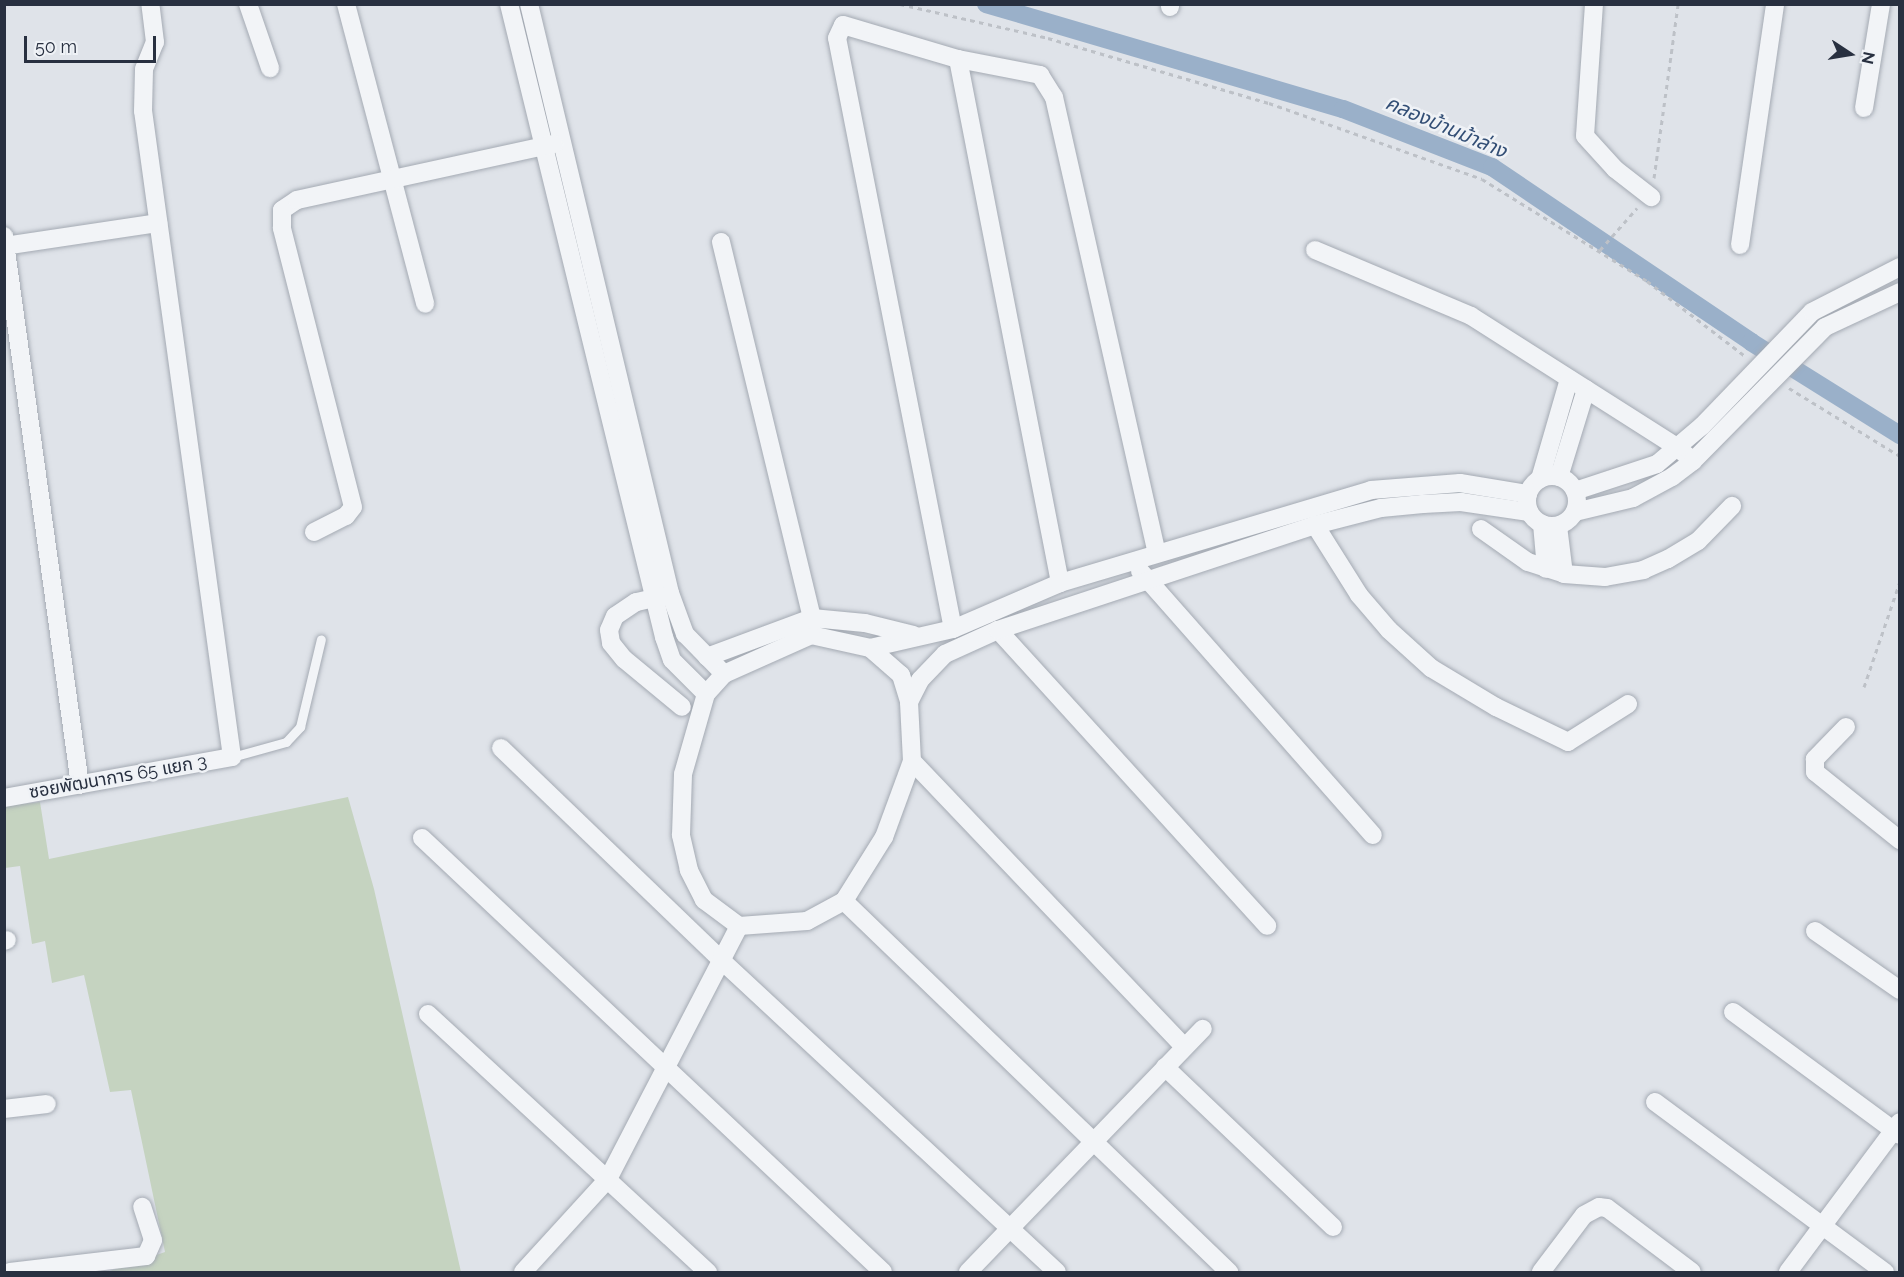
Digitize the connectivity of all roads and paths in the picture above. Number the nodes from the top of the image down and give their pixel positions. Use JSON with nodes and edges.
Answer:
{"nodes":[{"id":1,"x":150,"y":4,"type":"edge"},
{"id":2,"x":248,"y":4,"type":"edge"},
{"id":3,"x":346,"y":4,"type":"edge"},
{"id":4,"x":509,"y":4,"type":"edge"},
{"id":5,"x":900,"y":4,"type":"edge"},
{"id":6,"x":1594,"y":4,"type":"edge"},
{"id":7,"x":1678,"y":4,"type":"edge"},
{"id":8,"x":1775,"y":4,"type":"edge"},
{"id":9,"x":1881,"y":4,"type":"edge"},
{"id":10,"x":531,"y":11,"type":"edge"},
{"id":11,"x":512,"y":23,"type":"junction"},
{"id":12,"x":958,"y":59,"type":"junction"},
{"id":13,"x":270,"y":68,"type":"dead end"},
{"id":14,"x":1864,"y":108,"type":"dead end"},
{"id":15,"x":561,"y":143,"type":"junction"},
{"id":16,"x":542,"y":146,"type":"junction"},
{"id":17,"x":395,"y":180,"type":"junction"},
{"id":18,"x":1651,"y":197,"type":"junction"},
{"id":19,"x":158,"y":223,"type":"junction"},
{"id":20,"x":721,"y":242,"type":"dead end"},
{"id":21,"x":5,"y":243,"type":"edge"},
{"id":22,"x":1740,"y":245,"type":"dead end"},
{"id":23,"x":1315,"y":250,"type":"dead end"},
{"id":24,"x":1600,"y":251,"type":"junction"},
{"id":25,"x":1899,"y":267,"type":"edge"},
{"id":26,"x":1899,"y":292,"type":"edge"},
{"id":27,"x":425,"y":304,"type":"dead end"},
{"id":28,"x":1755,"y":363,"type":"dead end"},
{"id":29,"x":1569,"y":379,"type":"junction"},
{"id":30,"x":1586,"y":389,"type":"junction"},
{"id":31,"x":1793,"y":391,"type":"dead end"},
{"id":32,"x":1678,"y":448,"type":"junction"},
{"id":33,"x":1899,"y":456,"type":"edge"},
{"id":34,"x":1693,"y":461,"type":"junction"},
{"id":35,"x":1559,"y":477,"type":"junction"},
{"id":36,"x":1540,"y":479,"type":"junction"},
{"id":37,"x":1575,"y":491,"type":"junction"},
{"id":38,"x":1732,"y":506,"type":"dead end"},
{"id":39,"x":1575,"y":512,"type":"junction"},
{"id":40,"x":1539,"y":514,"type":"junction"},
{"id":41,"x":1315,"y":525,"type":"junction"},
{"id":42,"x":1481,"y":530,"type":"dead end"},
{"id":43,"x":314,"y":532,"type":"dead end"},
{"id":44,"x":1157,"y":553,"type":"junction"},
{"id":45,"x":1132,"y":561,"type":"junction"},
{"id":46,"x":1546,"y":569,"type":"junction"},
{"id":47,"x":1564,"y":574,"type":"junction"},
{"id":48,"x":1146,"y":579,"type":"junction"},
{"id":49,"x":1899,"y":581,"type":"edge"},
{"id":50,"x":1060,"y":583,"type":"junction"},
{"id":51,"x":662,"y":596,"type":"junction"},
{"id":52,"x":811,"y":626,"type":"junction"},
{"id":53,"x":953,"y":629,"type":"junction"},
{"id":54,"x":998,"y":630,"type":"junction"},
{"id":55,"x":917,"y":636,"type":"junction"},
{"id":56,"x":321,"y":639,"type":"dead end"},
{"id":57,"x":870,"y":648,"type":"junction"},
{"id":58,"x":707,"y":657,"type":"junction"},
{"id":59,"x":724,"y":674,"type":"junction"},
{"id":60,"x":1864,"y":687,"type":"dead end"},
{"id":61,"x":706,"y":694,"type":"junction"},
{"id":62,"x":909,"y":702,"type":"junction"},
{"id":63,"x":1628,"y":704,"type":"dead end"},
{"id":64,"x":682,"y":707,"type":"dead end"},
{"id":65,"x":1846,"y":727,"type":"dead end"},
{"id":66,"x":501,"y":748,"type":"dead end"},
{"id":67,"x":232,"y":757,"type":"junction"},
{"id":68,"x":912,"y":760,"type":"junction"},
{"id":69,"x":80,"y":785,"type":"junction"},
{"id":70,"x":4,"y":798,"type":"edge"},
{"id":71,"x":1373,"y":835,"type":"dead end"},
{"id":72,"x":422,"y":838,"type":"dead end"},
{"id":73,"x":1899,"y":840,"type":"edge"},
{"id":74,"x":844,"y":901,"type":"junction"},
{"id":75,"x":739,"y":926,"type":"junction"},
{"id":76,"x":1268,"y":926,"type":"dead end"},
{"id":77,"x":1815,"y":931,"type":"dead end"},
{"id":78,"x":720,"y":959,"type":"junction"},
{"id":79,"x":1899,"y":990,"type":"edge"},
{"id":80,"x":1733,"y":1012,"type":"dead end"},
{"id":81,"x":428,"y":1014,"type":"dead end"},
{"id":82,"x":1203,"y":1029,"type":"dead end"},
{"id":83,"x":1184,"y":1047,"type":"junction"},
{"id":84,"x":664,"y":1067,"type":"junction"},
{"id":85,"x":1165,"y":1067,"type":"junction"},
{"id":86,"x":1655,"y":1102,"type":"dead end"},
{"id":87,"x":47,"y":1104,"type":"dead end"},
{"id":88,"x":4,"y":1109,"type":"edge"},
{"id":89,"x":1897,"y":1129,"type":"edge"},
{"id":90,"x":1091,"y":1143,"type":"junction"},
{"id":91,"x":608,"y":1179,"type":"junction"},
{"id":92,"x":142,"y":1207,"type":"dead end"},
{"id":93,"x":1823,"y":1226,"type":"junction"},
{"id":94,"x":1333,"y":1227,"type":"dead end"},
{"id":95,"x":1010,"y":1228,"type":"junction"},
{"id":96,"x":531,"y":1269,"type":"edge"},
{"id":97,"x":10,"y":1272,"type":"edge"},
{"id":98,"x":708,"y":1272,"type":"edge"},
{"id":99,"x":883,"y":1272,"type":"edge"},
{"id":100,"x":968,"y":1272,"type":"edge"},
{"id":101,"x":1057,"y":1272,"type":"edge"},
{"id":102,"x":1229,"y":1272,"type":"edge"},
{"id":103,"x":1541,"y":1272,"type":"edge"},
{"id":104,"x":1692,"y":1272,"type":"edge"},
{"id":105,"x":1788,"y":1272,"type":"edge"},
{"id":106,"x":1885,"y":1272,"type":"edge"}],
"edges":[{"from":1,"to":19,"type":"street"},
{"from":2,"to":13,"type":"street"},
{"from":3,"to":17,"type":"street"},
{"from":4,"to":11,"type":"street"},
{"from":5,"to":24,"type":"path"},
{"from":6,"to":18,"type":"street"},
{"from":7,"to":18,"type":"path"},
{"from":8,"to":22,"type":"street"},
{"from":9,"to":14,"type":"street"},
{"from":10,"to":11,"type":"street"},
{"from":10,"to":15,"type":"street"},
{"from":11,"to":16,"type":"street"},
{"from":12,"to":44,"type":"street"},
{"from":12,"to":50,"type":"street"},
{"from":12,"to":53,"type":"street"},
{"from":15,"to":16,"type":"street"},
{"from":15,"to":51,"type":"street"},
{"from":16,"to":17,"type":"street"},
{"from":16,"to":51,"type":"street"},
{"from":17,"to":27,"type":"street"},
{"from":17,"to":43,"type":"street"},
{"from":18,"to":24,"type":"path"},
{"from":19,"to":21,"type":"street"},
{"from":19,"to":67,"type":"street"},
{"from":20,"to":52,"type":"street"},
{"from":21,"to":69,"type":"street"},
{"from":23,"to":29,"type":"street"},
{"from":24,"to":28,"type":"path"},
{"from":25,"to":32,"type":"street"},
{"from":26,"to":34,"type":"street"},
{"from":29,"to":30,"type":"street"},
{"from":29,"to":36,"type":"street"},
{"from":30,"to":32,"type":"street"},
{"from":30,"to":35,"type":"street"},
{"from":31,"to":33,"type":"path"},
{"from":32,"to":34,"type":"street"},
{"from":32,"to":37,"type":"street"},
{"from":34,"to":39,"type":"street"},
{"from":35,"to":36,"type":"street"},
{"from":35,"to":37,"type":"street"},
{"from":36,"to":40,"type":"street"},
{"from":37,"to":39,"type":"street"},
{"from":38,"to":47,"type":"street"},
{"from":39,"to":40,"type":"street"},
{"from":40,"to":41,"type":"street"},
{"from":40,"to":44,"type":"street"},
{"from":40,"to":46,"type":"street"},
{"from":40,"to":47,"type":"street"},
{"from":41,"to":48,"type":"street"},
{"from":41,"to":63,"type":"street"},
{"from":42,"to":46,"type":"street"},
{"from":44,"to":45,"type":"street"},
{"from":45,"to":48,"type":"street"},
{"from":45,"to":50,"type":"street"},
{"from":46,"to":47,"type":"street"},
{"from":48,"to":54,"type":"street"},
{"from":48,"to":71,"type":"street"},
{"from":49,"to":60,"type":"path"},
{"from":50,"to":53,"type":"street"},
{"from":51,"to":58,"type":"street"},
{"from":51,"to":61,"type":"street"},
{"from":51,"to":64,"type":"street"},
{"from":52,"to":55,"type":"street"},
{"from":52,"to":57,"type":"street"},
{"from":52,"to":58,"type":"street"},
{"from":52,"to":59,"type":"street"},
{"from":53,"to":55,"type":"street"},
{"from":54,"to":62,"type":"street"},
{"from":54,"to":76,"type":"street"},
{"from":55,"to":57,"type":"street"},
{"from":56,"to":67,"type":"lane"},
{"from":57,"to":62,"type":"street"},
{"from":58,"to":59,"type":"street"},
{"from":59,"to":61,"type":"street"},
{"from":61,"to":75,"type":"street"},
{"from":62,"to":68,"type":"street"},
{"from":65,"to":73,"type":"street"},
{"from":66,"to":78,"type":"street"},
{"from":67,"to":69,"type":"street","name":"ซอยพัฒนาการ 65 แยก 3"},
{"from":68,"to":74,"type":"street"},
{"from":68,"to":83,"type":"street"},
{"from":69,"to":70,"type":"street","name":"ซอยพัฒนาการ 65 แยก 3"},
{"from":72,"to":84,"type":"street"},
{"from":74,"to":75,"type":"street"},
{"from":74,"to":90,"type":"street"},
{"from":75,"to":78,"type":"street"},
{"from":77,"to":79,"type":"street"},
{"from":78,"to":84,"type":"street"},
{"from":78,"to":95,"type":"street"},
{"from":80,"to":89,"type":"street"},
{"from":81,"to":91,"type":"street"},
{"from":82,"to":83,"type":"street"},
{"from":83,"to":85,"type":"street"},
{"from":84,"to":91,"type":"street"},
{"from":84,"to":99,"type":"street"},
{"from":85,"to":90,"type":"street"},
{"from":85,"to":94,"type":"street"},
{"from":86,"to":93,"type":"street"},
{"from":87,"to":88,"type":"street"},
{"from":89,"to":93,"type":"street"},
{"from":90,"to":95,"type":"street"},
{"from":90,"to":102,"type":"street"},
{"from":91,"to":96,"type":"street"},
{"from":91,"to":98,"type":"street"},
{"from":92,"to":97,"type":"street"},
{"from":93,"to":105,"type":"street"},
{"from":93,"to":106,"type":"street"},
{"from":95,"to":100,"type":"street"},
{"from":95,"to":101,"type":"street"},
{"from":103,"to":104,"type":"street"}]}
